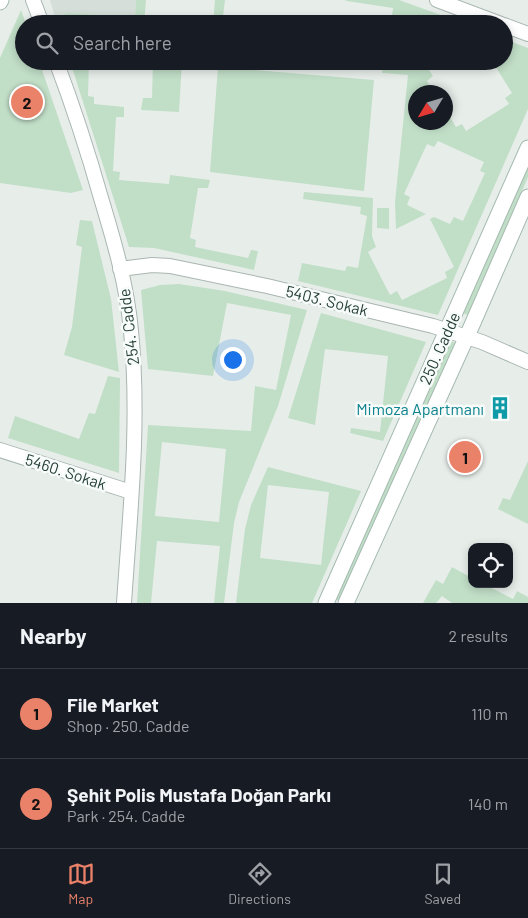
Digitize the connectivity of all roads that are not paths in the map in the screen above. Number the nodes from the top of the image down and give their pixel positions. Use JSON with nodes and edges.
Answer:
{"nodes":[{"id":1,"x":33,"y":0,"type":"edge"},
{"id":2,"x":437,"y":0,"type":"edge"},
{"id":3,"x":39,"y":15,"type":"edge"},
{"id":4,"x":478,"y":15,"type":"edge"},
{"id":5,"x":513,"y":28,"type":"edge"},
{"id":6,"x":528,"y":34,"type":"edge"},
{"id":7,"x":59,"y":70,"type":"edge"},
{"id":8,"x":528,"y":148,"type":"edge"},
{"id":9,"x":528,"y":197,"type":"edge"},
{"id":10,"x":120,"y":269,"type":"junction"},
{"id":11,"x":447,"y":331,"type":"junction"},
{"id":12,"x":467,"y":337,"type":"junction"},
{"id":13,"x":528,"y":362,"type":"edge"},
{"id":14,"x":0,"y":450,"type":"edge"},
{"id":15,"x":131,"y":492,"type":"junction"},
{"id":16,"x":124,"y":603,"type":"edge"},
{"id":17,"x":326,"y":603,"type":"edge"},
{"id":18,"x":346,"y":603,"type":"edge"}],
"edges":[{"from":1,"to":3,"type":"street"},
{"from":2,"to":4,"type":"street"},
{"from":5,"to":6,"type":"street"},
{"from":7,"to":10,"type":"street","name":"254. Cadde"},
{"from":8,"to":11,"type":"street","name":"250. Cadde"},
{"from":9,"to":12,"type":"street","name":"250. Cadde"},
{"from":10,"to":11,"type":"street","name":"5403. Sokak"},
{"from":10,"to":15,"type":"street","name":"254. Cadde"},
{"from":11,"to":12,"type":"street","name":"5403. Sokak"},
{"from":11,"to":17,"type":"street","name":"250. Cadde"},
{"from":12,"to":13,"type":"street","name":"5403. Sokak"},
{"from":12,"to":18,"type":"street","name":"250. Cadde"},
{"from":14,"to":15,"type":"street","name":"5460. Sokak"},
{"from":15,"to":16,"type":"street","name":"254. Cadde"}]}
